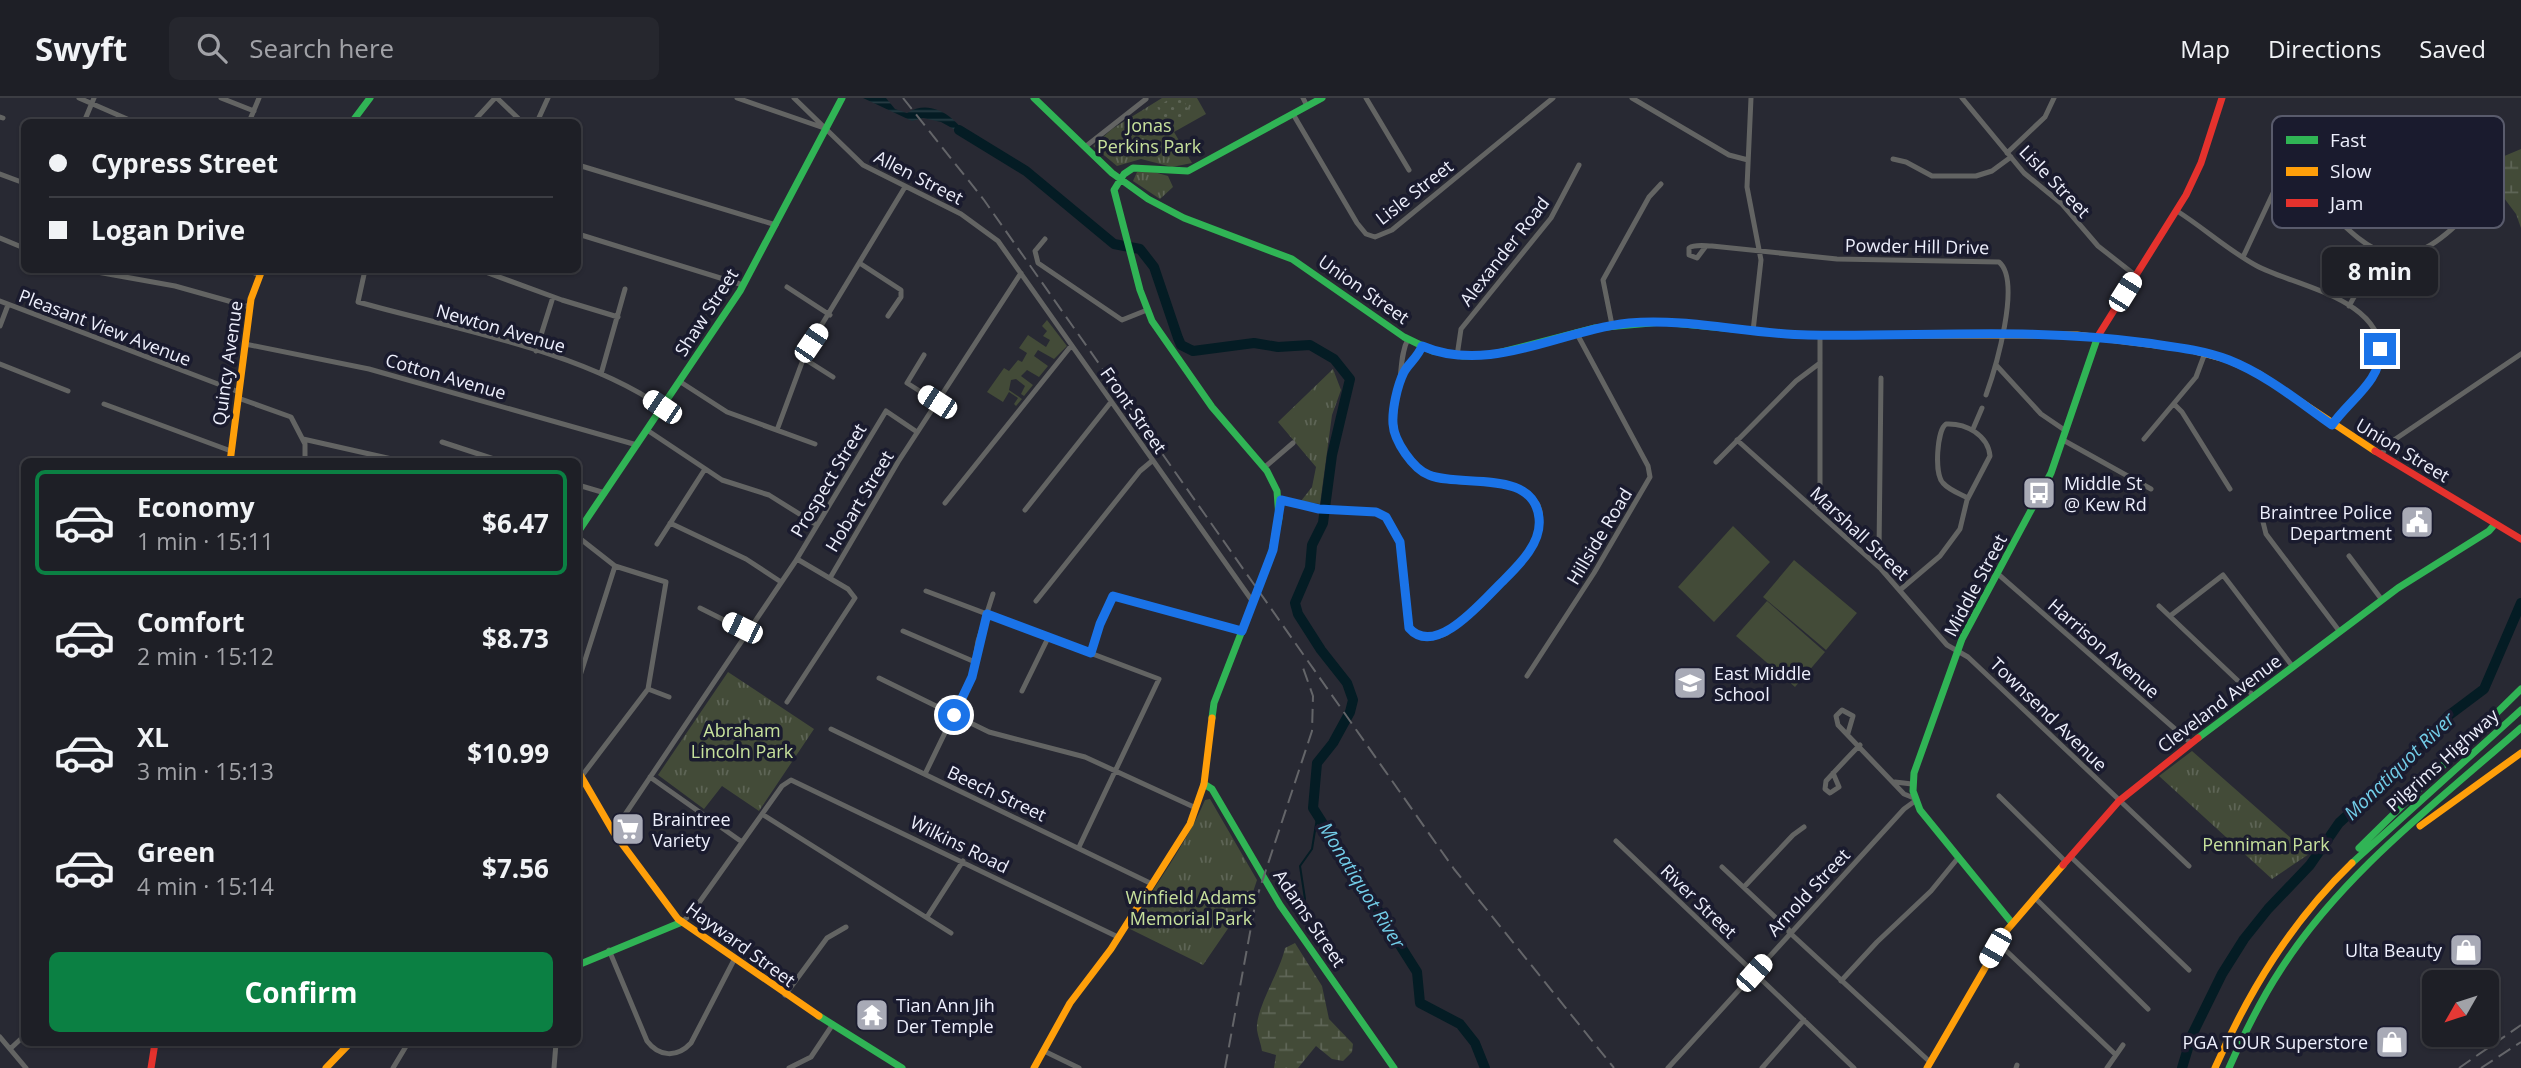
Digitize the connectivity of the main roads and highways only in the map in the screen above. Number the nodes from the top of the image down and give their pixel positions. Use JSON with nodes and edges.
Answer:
{"nodes":[{"id":1,"x":370,"y":98,"type":"edge"},
{"id":2,"x":842,"y":98,"type":"edge"},
{"id":3,"x":1322,"y":98,"type":"edge"},
{"id":4,"x":2222,"y":98,"type":"edge"},
{"id":5,"x":1037,"y":99,"type":"edge"},
{"id":6,"x":1305,"y":102,"type":"edge"},
{"id":7,"x":354,"y":119,"type":"edge"},
{"id":8,"x":1120,"y":180,"type":"junction"},
{"id":9,"x":261,"y":273,"type":"edge"},
{"id":10,"x":2097,"y":336,"type":"junction"},
{"id":11,"x":230,"y":458,"type":"edge"},
{"id":12,"x":2488,"y":519,"type":"junction"},
{"id":13,"x":2495,"y":524,"type":"junction"},
{"id":14,"x":581,"y":529,"type":"edge"},
{"id":15,"x":2519,"y":537,"type":"edge"},
{"id":16,"x":2472,"y":539,"type":"junction"},
{"id":17,"x":2521,"y":689,"type":"edge"},
{"id":18,"x":2521,"y":710,"type":"edge"},
{"id":19,"x":2521,"y":728,"type":"edge"},
{"id":20,"x":2521,"y":752,"type":"edge"},
{"id":21,"x":581,"y":777,"type":"edge"},
{"id":22,"x":1203,"y":784,"type":"junction"},
{"id":23,"x":2378,"y":858,"type":"junction"},
{"id":24,"x":2321,"y":894,"type":"junction"},
{"id":25,"x":682,"y":922,"type":"junction"},
{"id":26,"x":2012,"y":923,"type":"junction"},
{"id":27,"x":581,"y":964,"type":"edge"},
{"id":28,"x":155,"y":1046,"type":"edge"},
{"id":29,"x":347,"y":1046,"type":"edge"},
{"id":30,"x":1928,"y":1065,"type":"edge"},
{"id":31,"x":151,"y":1068,"type":"edge"},
{"id":32,"x":326,"y":1068,"type":"edge"},
{"id":33,"x":902,"y":1068,"type":"edge"},
{"id":34,"x":1034,"y":1068,"type":"edge"},
{"id":35,"x":1394,"y":1068,"type":"edge"},
{"id":36,"x":2215,"y":1068,"type":"edge"},
{"id":37,"x":2229,"y":1068,"type":"edge"}],
"edges":[{"from":1,"to":7,"type":"main road"},
{"from":2,"to":14,"type":"main road","name":"Shaw Street"},
{"from":3,"to":6,"type":"main road"},
{"from":4,"to":10,"type":"main road","name":"Middle Street"},
{"from":5,"to":8,"type":"main road","name":"Union Street"},
{"from":6,"to":8,"type":"main road"},
{"from":8,"to":10,"type":"main road","name":"Union Street"},
{"from":8,"to":22,"type":"main road"},
{"from":9,"to":11,"type":"main road","name":"Quincy Avenue"},
{"from":10,"to":12,"type":"main road","name":"Union Street"},
{"from":10,"to":26,"type":"main road","name":"Middle Street"},
{"from":12,"to":13,"type":"main road","name":"Union Street"},
{"from":12,"to":16,"type":"main road","name":"Cleveland Avenue"},
{"from":13,"to":15,"type":"main road","name":"Union Street"},
{"from":13,"to":16,"type":"main road","name":"Cleveland Avenue"},
{"from":16,"to":26,"type":"main road","name":"Cleveland Avenue"},
{"from":17,"to":24,"type":"main road"},
{"from":18,"to":24,"type":"main road","name":"Pilgrims Highway"},
{"from":19,"to":23,"type":"main road","name":"Pilgrims Highway"},
{"from":20,"to":23,"type":"main road"},
{"from":21,"to":25,"type":"main road","name":"Hayward Street"},
{"from":22,"to":34,"type":"main road"},
{"from":22,"to":35,"type":"main road","name":"Adams Street"},
{"from":23,"to":37,"type":"main road","name":"Pilgrims Highway"},
{"from":24,"to":36,"type":"main road","name":"Pilgrims Highway"},
{"from":25,"to":27,"type":"main road"},
{"from":25,"to":33,"type":"main road","name":"Hayward Street"},
{"from":26,"to":30,"type":"main road"},
{"from":28,"to":31,"type":"main road"},
{"from":29,"to":32,"type":"main road"}]}
